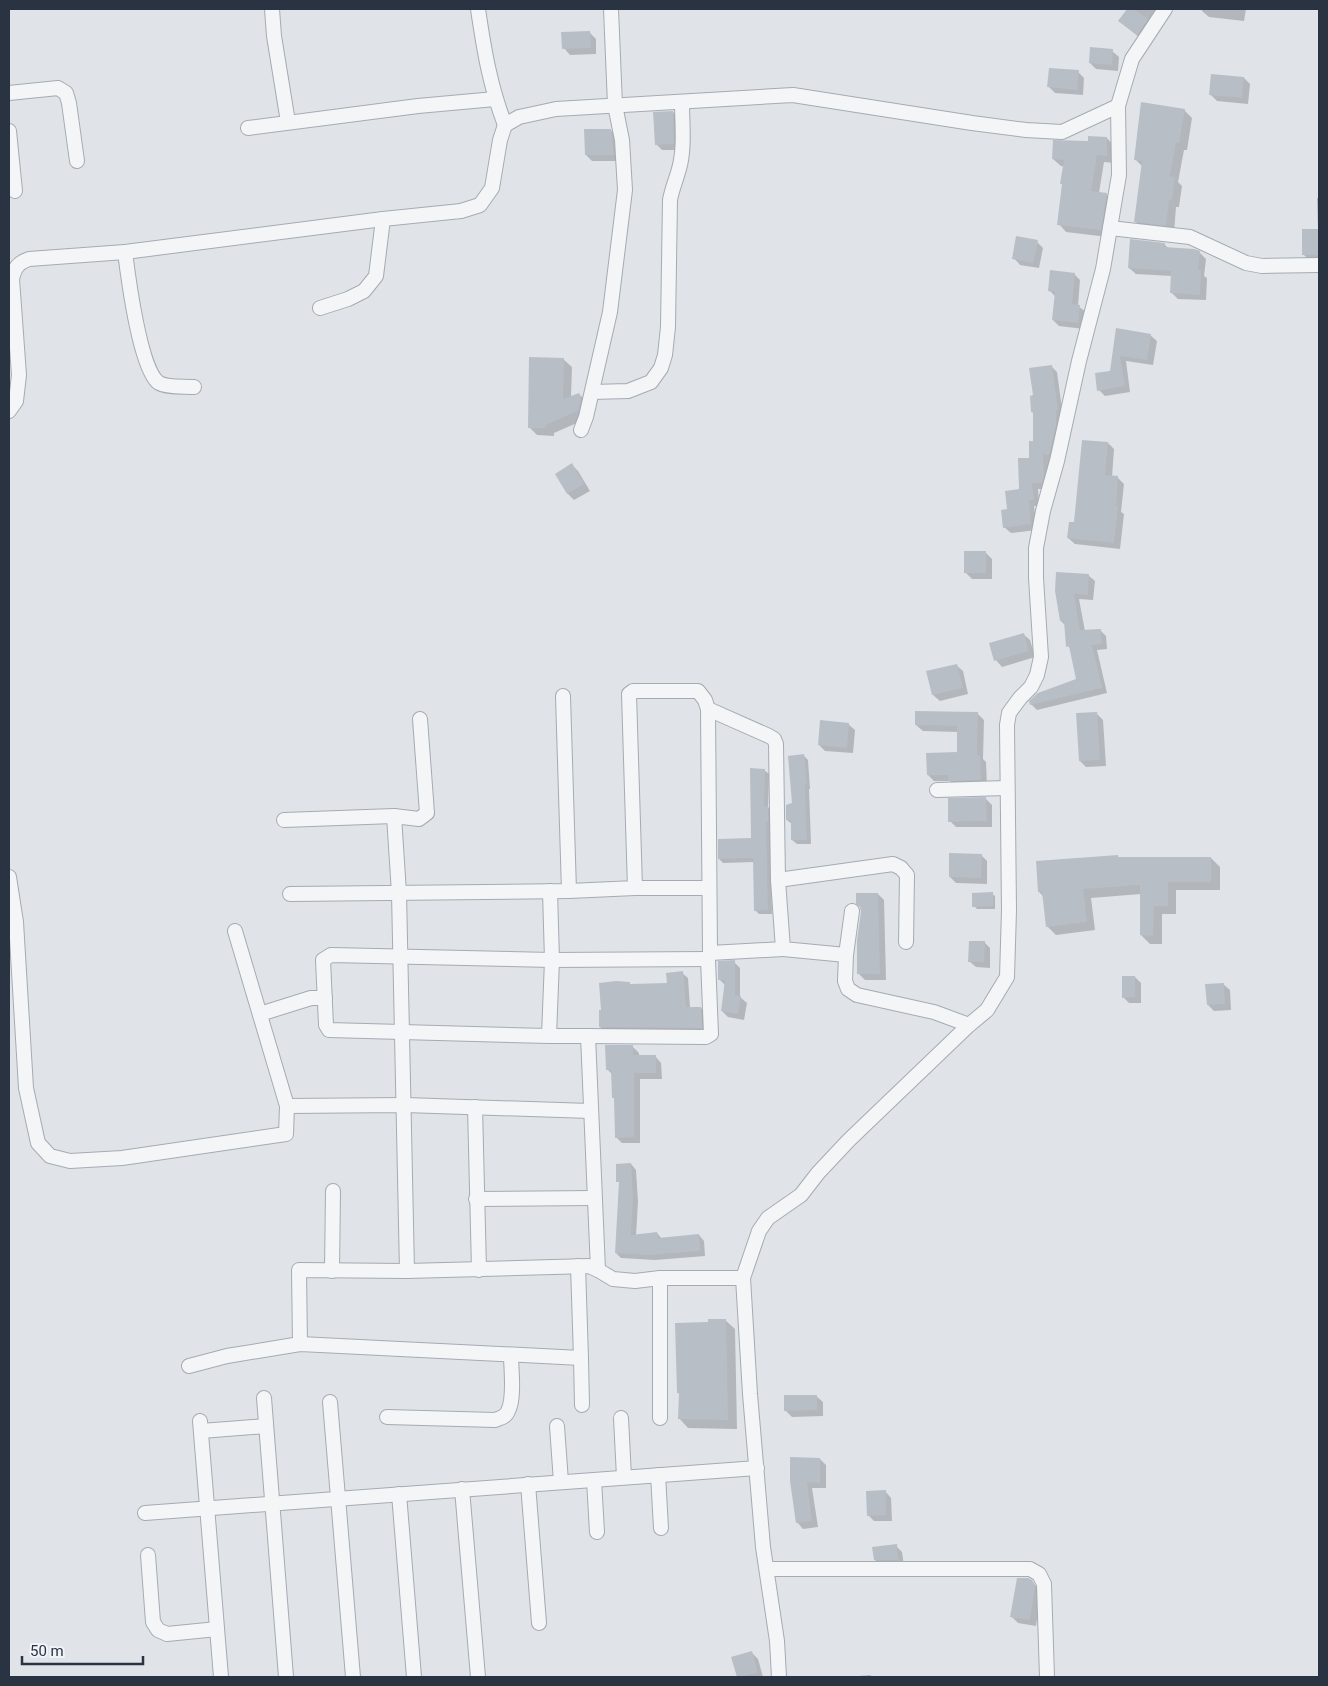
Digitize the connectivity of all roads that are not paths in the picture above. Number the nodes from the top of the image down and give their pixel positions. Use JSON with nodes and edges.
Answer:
{"nodes":[{"id":1,"x":272,"y":9,"type":"edge"},
{"id":2,"x":478,"y":9,"type":"edge"},
{"id":3,"x":611,"y":9,"type":"edge"},
{"id":4,"x":1164,"y":9,"type":"edge"},
{"id":5,"x":9,"y":93,"type":"edge"},
{"id":6,"x":495,"y":99,"type":"junction"},
{"id":7,"x":682,"y":102,"type":"junction"},
{"id":8,"x":614,"y":105,"type":"junction"},
{"id":9,"x":1118,"y":106,"type":"junction"},
{"id":10,"x":288,"y":122,"type":"junction"},
{"id":11,"x":506,"y":125,"type":"junction"},
{"id":12,"x":248,"y":128,"type":"dead end"},
{"id":13,"x":9,"y":131,"type":"edge"},
{"id":14,"x":77,"y":161,"type":"dead end"},
{"id":15,"x":15,"y":191,"type":"dead end"},
{"id":16,"x":384,"y":219,"type":"junction"},
{"id":17,"x":1110,"y":228,"type":"junction"},
{"id":18,"x":125,"y":252,"type":"junction"},
{"id":19,"x":1319,"y":265,"type":"edge"},
{"id":20,"x":320,"y":308,"type":"dead end"},
{"id":21,"x":194,"y":387,"type":"dead end"},
{"id":22,"x":592,"y":392,"type":"junction"},
{"id":23,"x":9,"y":411,"type":"edge"},
{"id":24,"x":581,"y":430,"type":"dead end"},
{"id":25,"x":563,"y":696,"type":"dead end"},
{"id":26,"x":708,"y":709,"type":"junction"},
{"id":27,"x":420,"y":719,"type":"dead end"},
{"id":28,"x":1006,"y":788,"type":"junction"},
{"id":29,"x":937,"y":790,"type":"dead end"},
{"id":30,"x":394,"y":816,"type":"junction"},
{"id":31,"x":284,"y":820,"type":"dead end"},
{"id":32,"x":9,"y":877,"type":"edge"},
{"id":33,"x":778,"y":880,"type":"junction"},
{"id":34,"x":636,"y":888,"type":"junction"},
{"id":35,"x":708,"y":888,"type":"junction"},
{"id":36,"x":550,"y":891,"type":"junction"},
{"id":37,"x":569,"y":891,"type":"junction"},
{"id":38,"x":399,"y":893,"type":"junction"},
{"id":39,"x":290,"y":894,"type":"dead end"},
{"id":40,"x":852,"y":911,"type":"dead end"},
{"id":41,"x":235,"y":931,"type":"dead end"},
{"id":42,"x":906,"y":942,"type":"dead end"},
{"id":43,"x":783,"y":949,"type":"junction"},
{"id":44,"x":846,"y":955,"type":"junction"},
{"id":45,"x":709,"y":956,"type":"junction"},
{"id":46,"x":400,"y":957,"type":"junction"},
{"id":47,"x":552,"y":960,"type":"junction"},
{"id":48,"x":325,"y":998,"type":"junction"},
{"id":49,"x":260,"y":1014,"type":"junction"},
{"id":50,"x":969,"y":1025,"type":"junction"},
{"id":51,"x":402,"y":1032,"type":"junction"},
{"id":52,"x":549,"y":1036,"type":"junction"},
{"id":53,"x":588,"y":1036,"type":"junction"},
{"id":54,"x":405,"y":1105,"type":"junction"},
{"id":55,"x":287,"y":1106,"type":"junction"},
{"id":56,"x":475,"y":1107,"type":"junction"},
{"id":57,"x":590,"y":1111,"type":"junction"},
{"id":58,"x":333,"y":1191,"type":"dead end"},
{"id":59,"x":594,"y":1198,"type":"junction"},
{"id":60,"x":476,"y":1199,"type":"junction"},
{"id":61,"x":578,"y":1266,"type":"junction"},
{"id":62,"x":479,"y":1270,"type":"junction"},
{"id":63,"x":598,"y":1270,"type":"junction"},
{"id":64,"x":332,"y":1271,"type":"junction"},
{"id":65,"x":407,"y":1271,"type":"junction"},
{"id":66,"x":660,"y":1278,"type":"junction"},
{"id":67,"x":743,"y":1278,"type":"junction"},
{"id":68,"x":300,"y":1344,"type":"junction"},
{"id":69,"x":511,"y":1354,"type":"junction"},
{"id":70,"x":580,"y":1358,"type":"junction"},
{"id":71,"x":188,"y":1366,"type":"dead end"},
{"id":72,"x":264,"y":1398,"type":"dead end"},
{"id":73,"x":330,"y":1402,"type":"dead end"},
{"id":74,"x":582,"y":1405,"type":"dead end"},
{"id":75,"x":387,"y":1417,"type":"dead end"},
{"id":76,"x":621,"y":1418,"type":"dead end"},
{"id":77,"x":660,"y":1418,"type":"dead end"},
{"id":78,"x":266,"y":1426,"type":"junction"},
{"id":79,"x":557,"y":1426,"type":"dead end"},
{"id":80,"x":757,"y":1468,"type":"junction"},
{"id":81,"x":658,"y":1475,"type":"junction"},
{"id":82,"x":624,"y":1477,"type":"junction"},
{"id":83,"x":594,"y":1480,"type":"junction"},
{"id":84,"x":561,"y":1482,"type":"junction"},
{"id":85,"x":528,"y":1484,"type":"junction"},
{"id":86,"x":462,"y":1489,"type":"junction"},
{"id":87,"x":399,"y":1494,"type":"junction"},
{"id":88,"x":338,"y":1499,"type":"junction"},
{"id":89,"x":272,"y":1504,"type":"junction"},
{"id":90,"x":207,"y":1508,"type":"junction"},
{"id":91,"x":145,"y":1513,"type":"dead end"},
{"id":92,"x":662,"y":1528,"type":"dead end"},
{"id":93,"x":597,"y":1532,"type":"dead end"},
{"id":94,"x":148,"y":1556,"type":"dead end"},
{"id":95,"x":767,"y":1569,"type":"junction"},
{"id":96,"x":539,"y":1623,"type":"dead end"},
{"id":97,"x":218,"y":1629,"type":"junction"},
{"id":98,"x":222,"y":1677,"type":"edge"},
{"id":99,"x":286,"y":1677,"type":"edge"},
{"id":100,"x":353,"y":1677,"type":"edge"},
{"id":101,"x":414,"y":1677,"type":"edge"},
{"id":102,"x":478,"y":1677,"type":"edge"},
{"id":103,"x":779,"y":1677,"type":"edge"},
{"id":104,"x":1048,"y":1677,"type":"edge"}],
"edges":[{"from":1,"to":10,"type":"street"},
{"from":2,"to":6,"type":"street"},
{"from":3,"to":8,"type":"street"},
{"from":4,"to":9,"type":"street"},
{"from":5,"to":14,"type":"street"},
{"from":6,"to":10,"type":"street"},
{"from":6,"to":11,"type":"street"},
{"from":7,"to":8,"type":"street"},
{"from":7,"to":9,"type":"street"},
{"from":7,"to":22,"type":"street"},
{"from":8,"to":11,"type":"street"},
{"from":8,"to":22,"type":"street"},
{"from":9,"to":17,"type":"street"},
{"from":10,"to":12,"type":"street"},
{"from":11,"to":16,"type":"street"},
{"from":13,"to":15,"type":"street"},
{"from":16,"to":18,"type":"street"},
{"from":16,"to":20,"type":"street"},
{"from":17,"to":19,"type":"street"},
{"from":17,"to":28,"type":"street"},
{"from":18,"to":21,"type":"street"},
{"from":18,"to":23,"type":"street"},
{"from":22,"to":24,"type":"street"},
{"from":25,"to":37,"type":"street"},
{"from":26,"to":33,"type":"street"},
{"from":26,"to":34,"type":"street"},
{"from":26,"to":35,"type":"street"},
{"from":27,"to":30,"type":"street"},
{"from":28,"to":29,"type":"street"},
{"from":28,"to":50,"type":"street"},
{"from":30,"to":31,"type":"street"},
{"from":30,"to":38,"type":"street"},
{"from":32,"to":55,"type":"street"},
{"from":33,"to":42,"type":"street"},
{"from":33,"to":43,"type":"street"},
{"from":34,"to":35,"type":"street"},
{"from":34,"to":37,"type":"street"},
{"from":35,"to":45,"type":"street"},
{"from":36,"to":37,"type":"street"},
{"from":36,"to":38,"type":"street"},
{"from":36,"to":47,"type":"street"},
{"from":38,"to":39,"type":"street"},
{"from":38,"to":46,"type":"street"},
{"from":40,"to":44,"type":"street"},
{"from":41,"to":49,"type":"street"},
{"from":43,"to":44,"type":"street"},
{"from":43,"to":45,"type":"street"},
{"from":44,"to":50,"type":"street"},
{"from":45,"to":47,"type":"street"},
{"from":45,"to":53,"type":"street"},
{"from":46,"to":47,"type":"street"},
{"from":46,"to":48,"type":"street"},
{"from":46,"to":51,"type":"street"},
{"from":47,"to":52,"type":"street"},
{"from":48,"to":49,"type":"street"},
{"from":48,"to":51,"type":"street"},
{"from":49,"to":55,"type":"street"},
{"from":50,"to":67,"type":"street"},
{"from":51,"to":52,"type":"street"},
{"from":51,"to":54,"type":"street"},
{"from":52,"to":53,"type":"street"},
{"from":53,"to":57,"type":"street"},
{"from":54,"to":55,"type":"street"},
{"from":54,"to":56,"type":"street"},
{"from":54,"to":65,"type":"street"},
{"from":56,"to":57,"type":"street"},
{"from":56,"to":60,"type":"street"},
{"from":57,"to":59,"type":"street"},
{"from":58,"to":64,"type":"street"},
{"from":59,"to":60,"type":"street"},
{"from":59,"to":63,"type":"street"},
{"from":60,"to":62,"type":"street"},
{"from":61,"to":62,"type":"street"},
{"from":61,"to":63,"type":"street"},
{"from":61,"to":70,"type":"street"},
{"from":62,"to":65,"type":"street"},
{"from":63,"to":66,"type":"street"},
{"from":64,"to":65,"type":"street"},
{"from":64,"to":68,"type":"street"},
{"from":66,"to":67,"type":"street"},
{"from":66,"to":77,"type":"street"},
{"from":67,"to":80,"type":"street"},
{"from":68,"to":69,"type":"street"},
{"from":68,"to":71,"type":"street"},
{"from":69,"to":70,"type":"street"},
{"from":69,"to":75,"type":"street"},
{"from":70,"to":74,"type":"street"},
{"from":72,"to":78,"type":"street"},
{"from":73,"to":88,"type":"street"},
{"from":76,"to":82,"type":"street"},
{"from":78,"to":89,"type":"street"},
{"from":78,"to":90,"type":"street"},
{"from":79,"to":84,"type":"street"},
{"from":80,"to":81,"type":"street"},
{"from":80,"to":95,"type":"street"},
{"from":81,"to":82,"type":"street"},
{"from":81,"to":92,"type":"street"},
{"from":82,"to":83,"type":"street"},
{"from":83,"to":84,"type":"street"},
{"from":83,"to":93,"type":"street"},
{"from":84,"to":85,"type":"street"},
{"from":85,"to":86,"type":"street"},
{"from":85,"to":96,"type":"street"},
{"from":86,"to":87,"type":"street"},
{"from":86,"to":102,"type":"street"},
{"from":87,"to":88,"type":"street"},
{"from":87,"to":101,"type":"street"},
{"from":88,"to":89,"type":"street"},
{"from":88,"to":100,"type":"street"},
{"from":89,"to":90,"type":"street"},
{"from":89,"to":99,"type":"street"},
{"from":90,"to":91,"type":"street"},
{"from":90,"to":97,"type":"street"},
{"from":94,"to":97,"type":"street"},
{"from":95,"to":103,"type":"street"},
{"from":95,"to":104,"type":"street"},
{"from":97,"to":98,"type":"street"}]}
